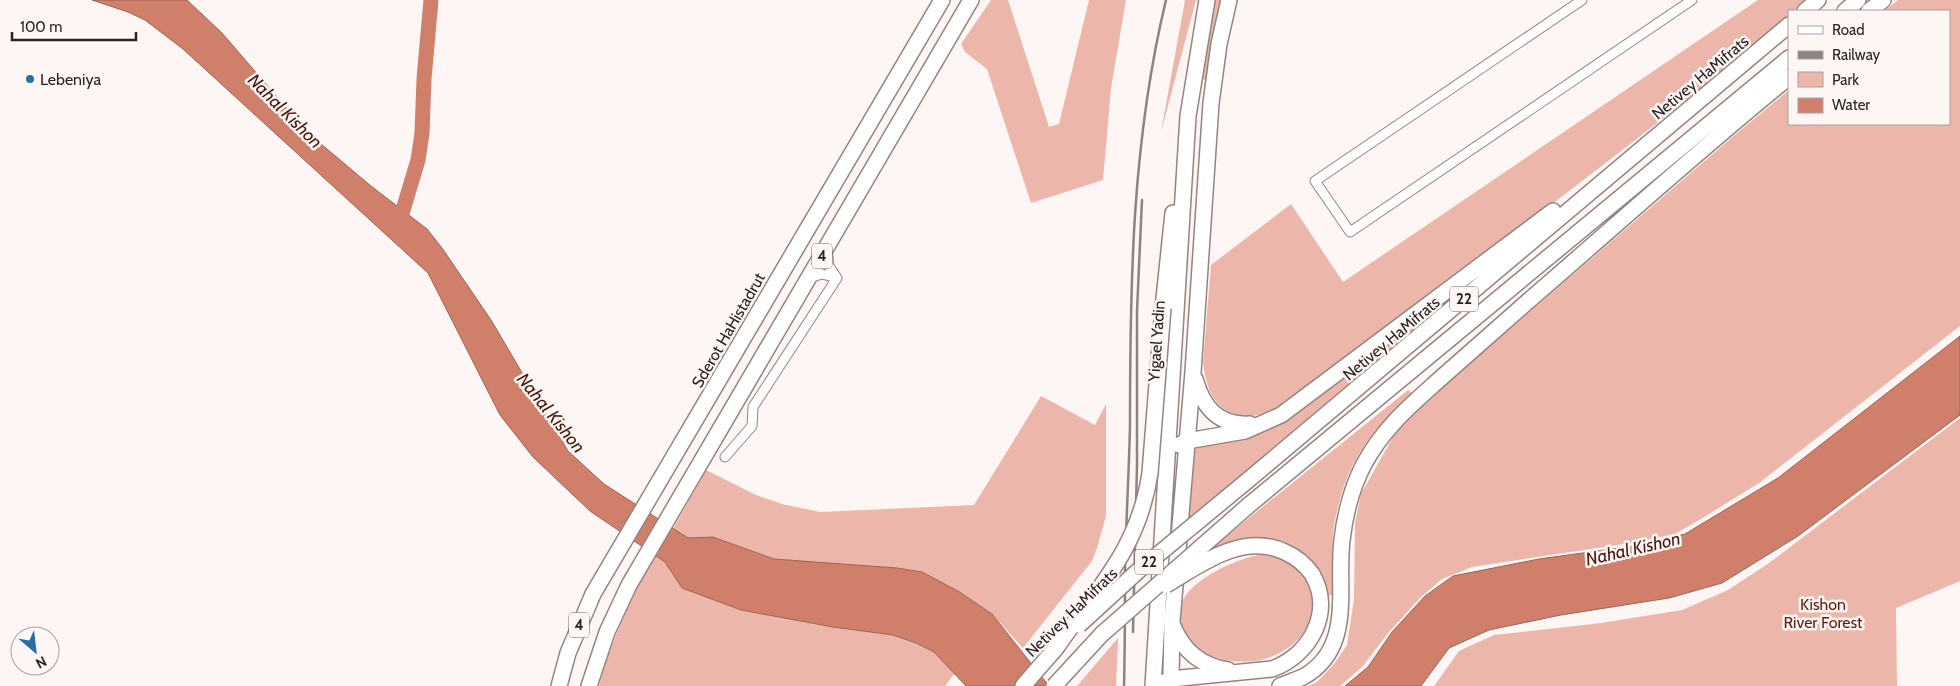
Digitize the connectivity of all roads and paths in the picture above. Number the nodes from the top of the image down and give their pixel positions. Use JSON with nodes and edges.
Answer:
{"nodes":[{"id":1,"x":942,"y":0,"type":"edge"},
{"id":2,"x":971,"y":0,"type":"edge"},
{"id":3,"x":1207,"y":0,"type":"edge"},
{"id":4,"x":1229,"y":0,"type":"edge"},
{"id":5,"x":1582,"y":0,"type":"edge"},
{"id":6,"x":1692,"y":0,"type":"edge"},
{"id":7,"x":1818,"y":0,"type":"edge"},
{"id":8,"x":1858,"y":0,"type":"edge"},
{"id":9,"x":1883,"y":0,"type":"edge"},
{"id":10,"x":1806,"y":10,"type":"edge"},
{"id":11,"x":1846,"y":10,"type":"edge"},
{"id":12,"x":1870,"y":10,"type":"edge"},
{"id":13,"x":1788,"y":26,"type":"edge"},
{"id":14,"x":1788,"y":59,"type":"edge"},
{"id":15,"x":1788,"y":78,"type":"edge"},
{"id":16,"x":1749,"y":110,"type":"junction"},
{"id":17,"x":1188,"y":116,"type":"junction"},
{"id":18,"x":1681,"y":116,"type":"junction"},
{"id":19,"x":827,"y":247,"type":"junction"},
{"id":20,"x":837,"y":278,"type":"junction"},
{"id":21,"x":808,"y":279,"type":"junction"},
{"id":22,"x":1493,"y":304,"type":"junction"},
{"id":23,"x":1193,"y":372,"type":"junction"},
{"id":24,"x":1266,"y":423,"type":"junction"},
{"id":25,"x":1187,"y":441,"type":"junction"},
{"id":26,"x":1166,"y":452,"type":"junction"},
{"id":27,"x":725,"y":457,"type":"dead end"},
{"id":28,"x":1135,"y":604,"type":"junction"},
{"id":29,"x":1172,"y":621,"type":"junction"},
{"id":30,"x":1056,"y":648,"type":"junction"},
{"id":31,"x":1252,"y":672,"type":"junction"},
{"id":32,"x":1171,"y":679,"type":"junction"},
{"id":33,"x":559,"y":686,"type":"edge"},
{"id":34,"x":588,"y":686,"type":"edge"},
{"id":35,"x":1022,"y":686,"type":"edge"},
{"id":36,"x":1054,"y":686,"type":"edge"},
{"id":37,"x":1154,"y":686,"type":"edge"},
{"id":38,"x":1280,"y":686,"type":"edge"}],
"edges":[{"from":1,"to":33,"type":"highway","name":"Sderot HaHistadrut","number":"4"},
{"from":2,"to":19,"type":"highway","number":"4"},
{"from":3,"to":17,"type":"highway","name":"Yigael Yadin"},
{"from":4,"to":23,"type":"highway"},
{"from":5,"to":6,"type":"street"},
{"from":7,"to":10,"type":"highway"},
{"from":8,"to":11,"type":"highway"},
{"from":9,"to":12,"type":"highway"},
{"from":13,"to":18,"type":"highway","name":"Netivey HaMifrats","number":"22"},
{"from":14,"to":22,"type":"highway","number":"22"},
{"from":15,"to":16,"type":"highway"},
{"from":16,"to":22,"type":"highway"},
{"from":16,"to":38,"type":"highway"},
{"from":17,"to":26,"type":"highway","name":"Yigael Yadin"},
{"from":17,"to":30,"type":"highway","bridge":true},
{"from":18,"to":24,"type":"highway"},
{"from":18,"to":30,"type":"highway","name":"Netivey HaMifrats","number":"22","bridge":true},
{"from":19,"to":20,"type":"street"},
{"from":19,"to":21,"type":"highway","number":"4"},
{"from":20,"to":21,"type":"street"},
{"from":20,"to":27,"type":"street"},
{"from":21,"to":34,"type":"highway","number":"4"},
{"from":22,"to":28,"type":"highway","number":"22","bridge":true},
{"from":23,"to":24,"type":"highway"},
{"from":23,"to":25,"type":"highway"},
{"from":24,"to":25,"type":"highway"},
{"from":25,"to":26,"type":"highway"},
{"from":25,"to":29,"type":"highway"},
{"from":26,"to":37,"type":"highway","name":"Yigael Yadin"},
{"from":28,"to":31,"type":"highway","bridge":true},
{"from":28,"to":36,"type":"highway","number":"22","bridge":true},
{"from":29,"to":31,"type":"highway"},
{"from":29,"to":32,"type":"highway"},
{"from":30,"to":35,"type":"highway","name":"Netivey HaMifrats","number":"22"},
{"from":31,"to":32,"type":"highway"},
{"from":32,"to":37,"type":"highway"}]}
